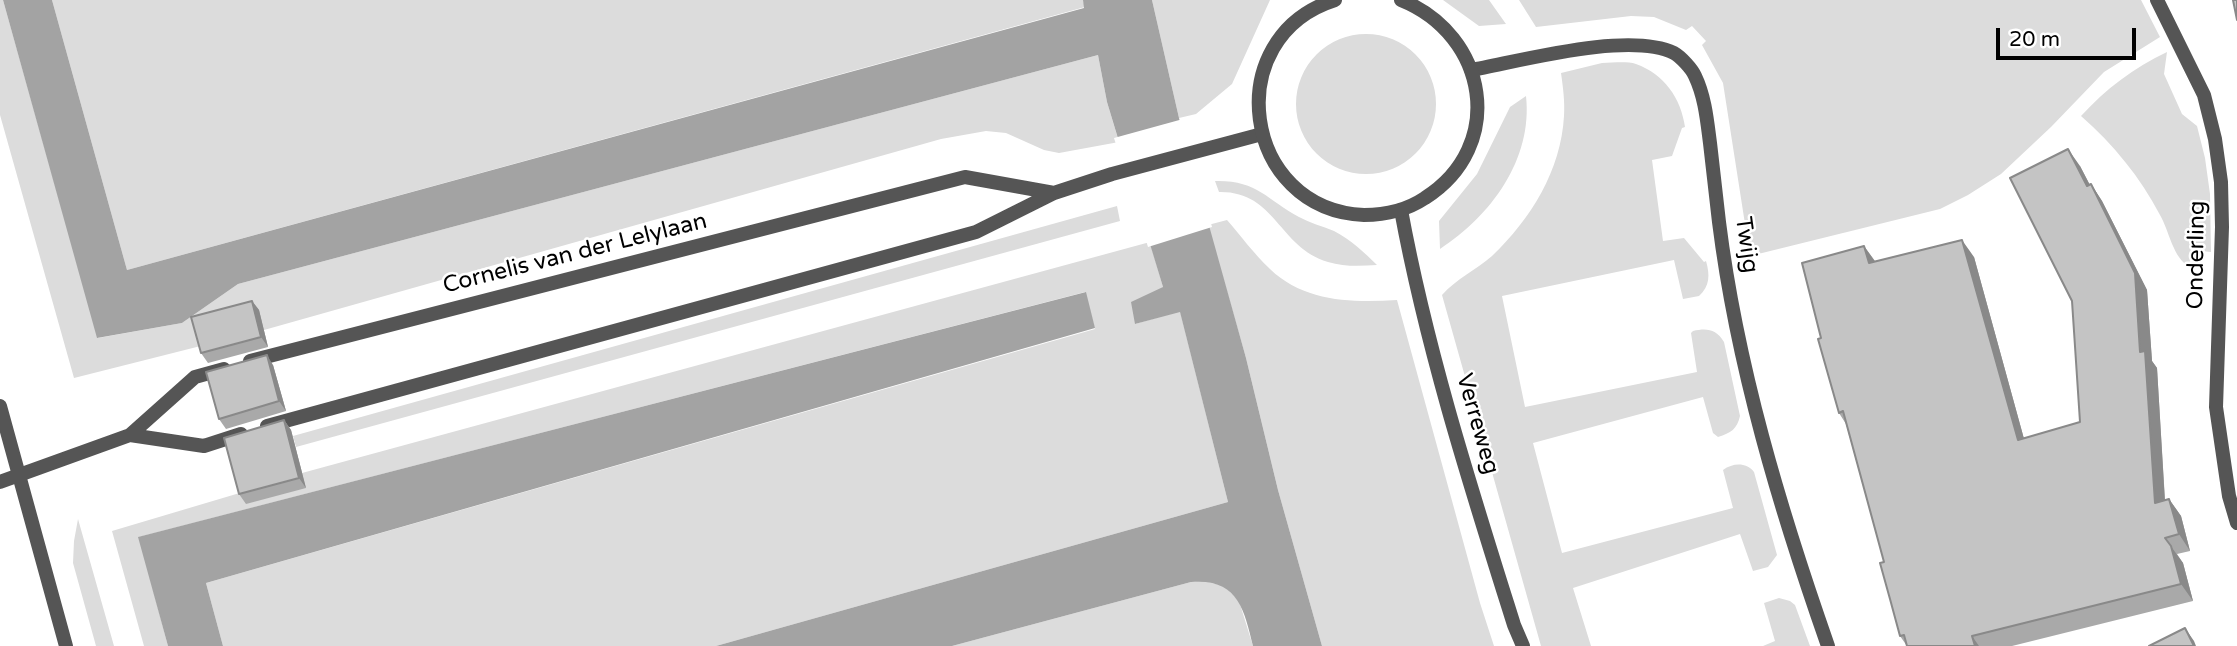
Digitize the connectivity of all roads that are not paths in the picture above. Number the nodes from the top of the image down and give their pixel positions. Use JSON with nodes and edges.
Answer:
{"nodes":[{"id":1,"x":1335,"y":0,"type":"edge"},
{"id":2,"x":1401,"y":0,"type":"edge"},
{"id":3,"x":2157,"y":0,"type":"edge"},
{"id":4,"x":1314,"y":4,"type":"edge"},
{"id":5,"x":1471,"y":70,"type":"junction"},
{"id":6,"x":1262,"y":134,"type":"junction"},
{"id":7,"x":1054,"y":192,"type":"junction"},
{"id":8,"x":1401,"y":209,"type":"junction"},
{"id":9,"x":0,"y":406,"type":"edge"},
{"id":10,"x":130,"y":435,"type":"junction"},
{"id":11,"x":19,"y":477,"type":"junction"},
{"id":12,"x":0,"y":482,"type":"edge"},
{"id":13,"x":2237,"y":523,"type":"edge"},
{"id":14,"x":66,"y":646,"type":"edge"},
{"id":15,"x":1523,"y":646,"type":"edge"},
{"id":16,"x":1828,"y":646,"type":"edge"}],
"edges":[{"from":1,"to":4,"type":"street"},
{"from":2,"to":5,"type":"street"},
{"from":3,"to":13,"type":"street","name":"Onderling"},
{"from":4,"to":6,"type":"street"},
{"from":5,"to":8,"type":"street"},
{"from":5,"to":16,"type":"street","name":"Twijg"},
{"from":6,"to":7,"type":"street","name":"Cornelis van der Lelylaan"},
{"from":6,"to":8,"type":"street"},
{"from":7,"to":10,"type":"street","name":"Cornelis van der Lelylaan"},
{"from":7,"to":10,"type":"street","name":"Cornelis van der Lelylaan"},
{"from":8,"to":15,"type":"street","name":"Verreweg"},
{"from":9,"to":11,"type":"street"},
{"from":10,"to":11,"type":"street","name":"Cornelis van der Lelylaan"},
{"from":11,"to":12,"type":"street","name":"Cornelis van der Lelylaan"},
{"from":11,"to":14,"type":"street"}]}
